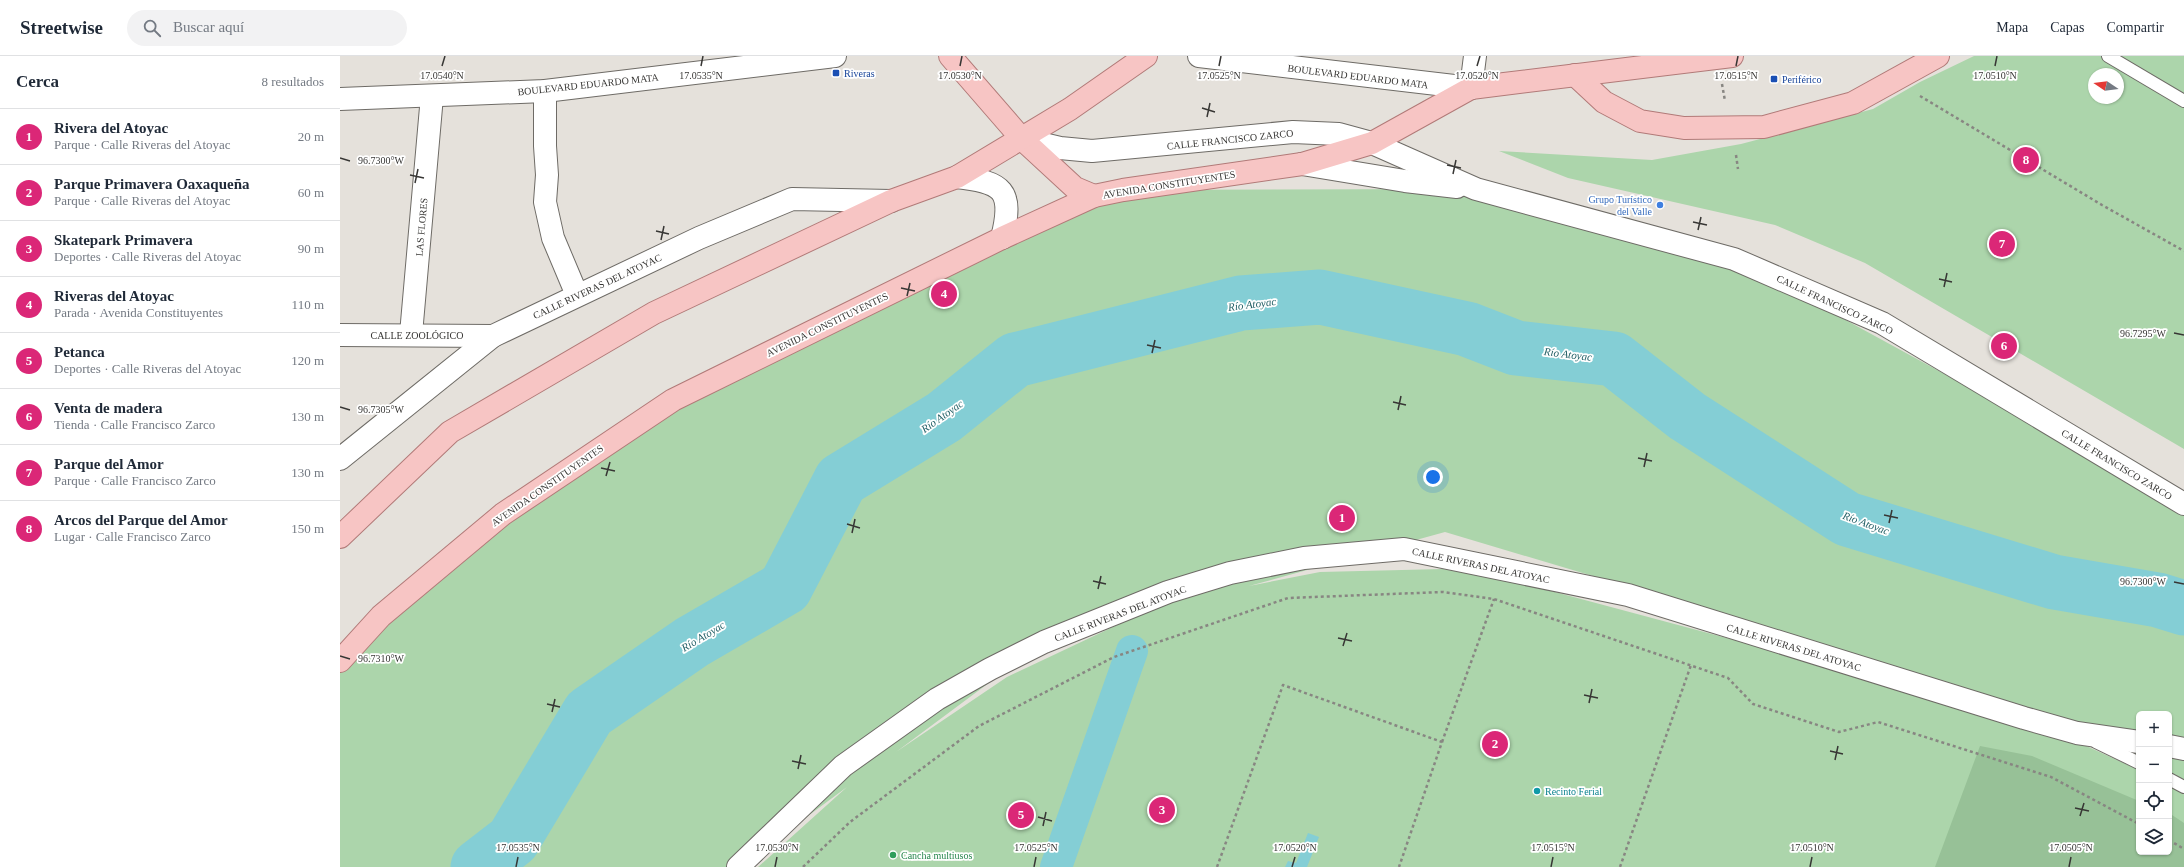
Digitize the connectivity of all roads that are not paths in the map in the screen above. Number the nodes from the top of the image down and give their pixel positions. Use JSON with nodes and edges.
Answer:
{"nodes":[{"id":1,"x":834,"y":56,"type":"edge"},
{"id":2,"x":950,"y":56,"type":"edge"},
{"id":3,"x":1146,"y":56,"type":"edge"},
{"id":4,"x":1199,"y":56,"type":"edge"},
{"id":5,"x":1475,"y":56,"type":"edge"},
{"id":6,"x":1732,"y":56,"type":"edge"},
{"id":7,"x":1938,"y":56,"type":"edge"},
{"id":8,"x":2108,"y":56,"type":"edge"},
{"id":9,"x":1575,"y":75,"type":"junction"},
{"id":10,"x":1471,"y":88,"type":"junction"},
{"id":11,"x":545,"y":91,"type":"junction"},
{"id":12,"x":432,"y":96,"type":"junction"},
{"id":13,"x":340,"y":99,"type":"edge"},
{"id":14,"x":2184,"y":101,"type":"edge"},
{"id":15,"x":1022,"y":139,"type":"junction"},
{"id":16,"x":1372,"y":143,"type":"junction"},
{"id":17,"x":1302,"y":164,"type":"junction"},
{"id":18,"x":957,"y":177,"type":"junction"},
{"id":19,"x":1476,"y":189,"type":"junction"},
{"id":20,"x":1094,"y":196,"type":"junction"},
{"id":21,"x":891,"y":201,"type":"junction"},
{"id":22,"x":1002,"y":238,"type":"junction"},
{"id":23,"x":577,"y":295,"type":"junction"},
{"id":24,"x":411,"y":334,"type":"junction"},
{"id":25,"x":340,"y":335,"type":"edge"},
{"id":26,"x":493,"y":336,"type":"junction"},
{"id":27,"x":340,"y":459,"type":"edge"},
{"id":28,"x":2184,"y":504,"type":"edge"},
{"id":29,"x":340,"y":537,"type":"edge"},
{"id":30,"x":340,"y":661,"type":"edge"},
{"id":31,"x":2076,"y":733,"type":"junction"},
{"id":32,"x":2136,"y":742,"type":"edge"},
{"id":33,"x":2172,"y":747,"type":"edge"},
{"id":34,"x":2184,"y":749,"type":"edge"},
{"id":35,"x":2136,"y":762,"type":"edge"},
{"id":36,"x":2172,"y":781,"type":"edge"},
{"id":37,"x":2184,"y":787,"type":"edge"},
{"id":38,"x":738,"y":867,"type":"edge"}],
"edges":[{"from":1,"to":11,"type":"street","name":"BOULEVARD EDUARDO MATA"},
{"from":2,"to":15,"type":"main road"},
{"from":3,"to":15,"type":"main road"},
{"from":4,"to":10,"type":"street","name":"BOULEVARD EDUARDO MATA"},
{"from":5,"to":10,"type":"street"},
{"from":6,"to":9,"type":"main road","name":"BOULEVARD EDUARDO MATA"},
{"from":7,"to":9,"type":"main road"},
{"from":8,"to":14,"type":"lane"},
{"from":9,"to":10,"type":"main road","name":"BOULEVARD EDUARDO MATA"},
{"from":10,"to":16,"type":"main road","name":"AVENIDA CONSTITUYENTES"},
{"from":11,"to":12,"type":"street","name":"BOULEVARD EDUARDO MATA"},
{"from":11,"to":23,"type":"street"},
{"from":12,"to":13,"type":"street","name":"BOULEVARD EDUARDO MATA"},
{"from":12,"to":24,"type":"street","name":"LAS FLORES"},
{"from":15,"to":16,"type":"street","name":"CALLE FRANCISCO ZARCO"},
{"from":15,"to":18,"type":"main road"},
{"from":15,"to":20,"type":"main road"},
{"from":16,"to":17,"type":"main road","name":"AVENIDA CONSTITUYENTES"},
{"from":16,"to":19,"type":"street","name":"CALLE FRANCISCO ZARCO"},
{"from":17,"to":19,"type":"street","name":"CALLE FRANCISCO ZARCO"},
{"from":17,"to":20,"type":"main road","name":"AVENIDA CONSTITUYENTES"},
{"from":18,"to":21,"type":"main road"},
{"from":18,"to":22,"type":"street"},
{"from":19,"to":28,"type":"street","name":"CALLE FRANCISCO ZARCO"},
{"from":20,"to":22,"type":"main road","name":"AVENIDA CONSTITUYENTES"},
{"from":21,"to":23,"type":"street","name":"CALLE RIVERAS DEL ATOYAC"},
{"from":21,"to":29,"type":"main road"},
{"from":22,"to":30,"type":"main road","name":"AVENIDA CONSTITUYENTES"},
{"from":23,"to":26,"type":"street","name":"CALLE RIVERAS DEL ATOYAC"},
{"from":24,"to":25,"type":"street","name":"CALLE ZOOLÓGICO"},
{"from":24,"to":26,"type":"street","name":"CALLE ZOOLÓGICO"},
{"from":26,"to":27,"type":"street","name":"CALLE RIVERAS DEL ATOYAC"},
{"from":31,"to":32,"type":"street","name":"CALLE RIVERAS DEL ATOYAC"},
{"from":31,"to":35,"type":"lane"},
{"from":31,"to":38,"type":"street","name":"CALLE RIVERAS DEL ATOYAC"},
{"from":33,"to":34,"type":"street"},
{"from":36,"to":37,"type":"lane"}]}
